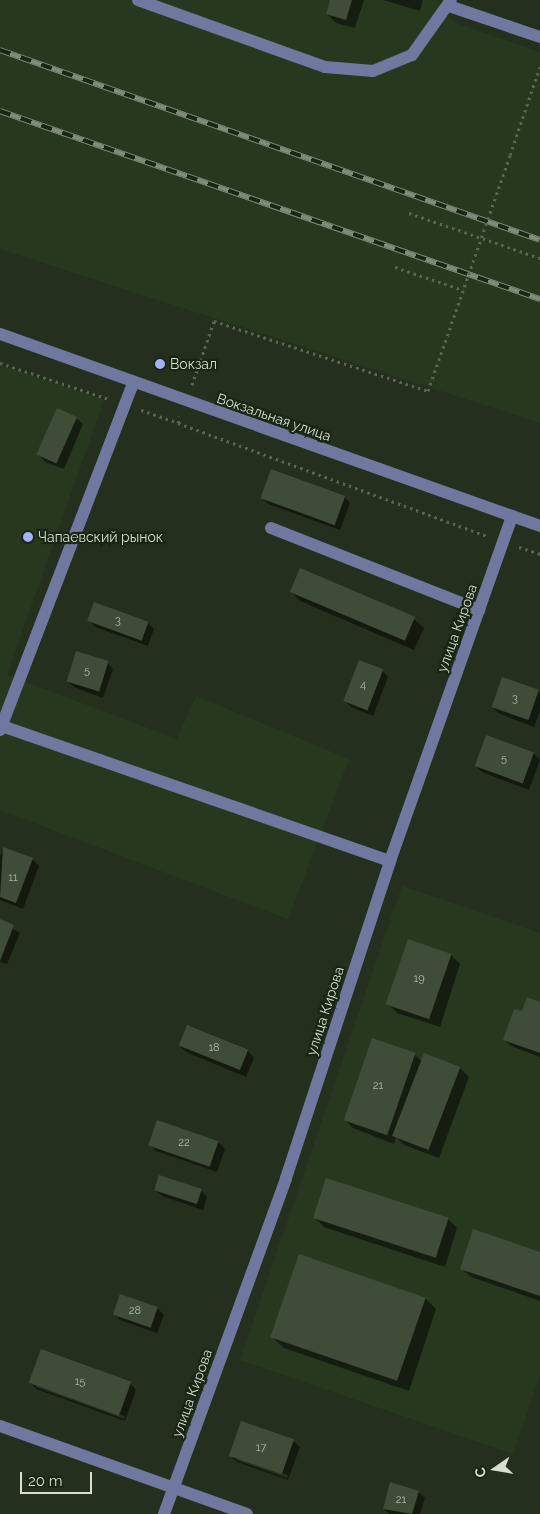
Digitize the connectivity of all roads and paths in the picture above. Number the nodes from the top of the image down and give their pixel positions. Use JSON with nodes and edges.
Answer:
{"nodes":[{"id":1,"x":138,"y":0,"type":"edge"},
{"id":2,"x":450,"y":3,"type":"edge"},
{"id":3,"x":540,"y":37,"type":"edge"},
{"id":4,"x":540,"y":67,"type":"edge"},
{"id":5,"x":410,"y":213,"type":"dead end"},
{"id":6,"x":481,"y":238,"type":"junction"},
{"id":7,"x":540,"y":258,"type":"edge"},
{"id":8,"x":395,"y":267,"type":"dead end"},
{"id":9,"x":463,"y":290,"type":"junction"},
{"id":10,"x":0,"y":334,"type":"edge"},
{"id":11,"x":0,"y":362,"type":"edge"},
{"id":12,"x":133,"y":384,"type":"junction"},
{"id":13,"x":185,"y":402,"type":"junction"},
{"id":14,"x":124,"y":405,"type":"junction"},
{"id":15,"x":178,"y":423,"type":"junction"},
{"id":16,"x":512,"y":516,"type":"junction"},
{"id":17,"x":540,"y":526,"type":"edge"},
{"id":18,"x":271,"y":528,"type":"dead end"},
{"id":19,"x":503,"y":542,"type":"junction"},
{"id":20,"x":540,"y":554,"type":"edge"},
{"id":21,"x":479,"y":610,"type":"junction"},
{"id":22,"x":1,"y":728,"type":"edge"},
{"id":23,"x":390,"y":861,"type":"junction"},
{"id":24,"x":0,"y":1426,"type":"edge"},
{"id":25,"x":174,"y":1488,"type":"junction"},
{"id":26,"x":164,"y":1514,"type":"edge"},
{"id":27,"x":247,"y":1514,"type":"edge"}],
"edges":[{"from":1,"to":2,"type":"street"},
{"from":2,"to":3,"type":"street"},
{"from":4,"to":6,"type":"path","bridge":true},
{"from":5,"to":6,"type":"path"},
{"from":6,"to":7,"type":"path"},
{"from":6,"to":9,"type":"path","bridge":true},
{"from":8,"to":9,"type":"path"},
{"from":9,"to":13,"type":"path","bridge":true},
{"from":10,"to":12,"type":"street","name":"Вокзальная улица"},
{"from":11,"to":14,"type":"path"},
{"from":12,"to":13,"type":"street","name":"Вокзальная улица"},
{"from":12,"to":14,"type":"street"},
{"from":13,"to":15,"type":"path"},
{"from":13,"to":16,"type":"street","name":"Вокзальная улица"},
{"from":14,"to":15,"type":"path"},
{"from":14,"to":22,"type":"street"},
{"from":15,"to":19,"type":"path"},
{"from":16,"to":17,"type":"street","name":"Вокзальная улица"},
{"from":16,"to":19,"type":"street","name":"улица Кирова"},
{"from":18,"to":21,"type":"street"},
{"from":19,"to":20,"type":"path"},
{"from":19,"to":21,"type":"street","name":"улица Кирова"},
{"from":21,"to":23,"type":"street","name":"улица Кирова"},
{"from":22,"to":23,"type":"street"},
{"from":23,"to":25,"type":"street","name":"улица Кирова"},
{"from":24,"to":25,"type":"street"},
{"from":25,"to":26,"type":"street","name":"улица Кирова"},
{"from":25,"to":27,"type":"street"}]}
